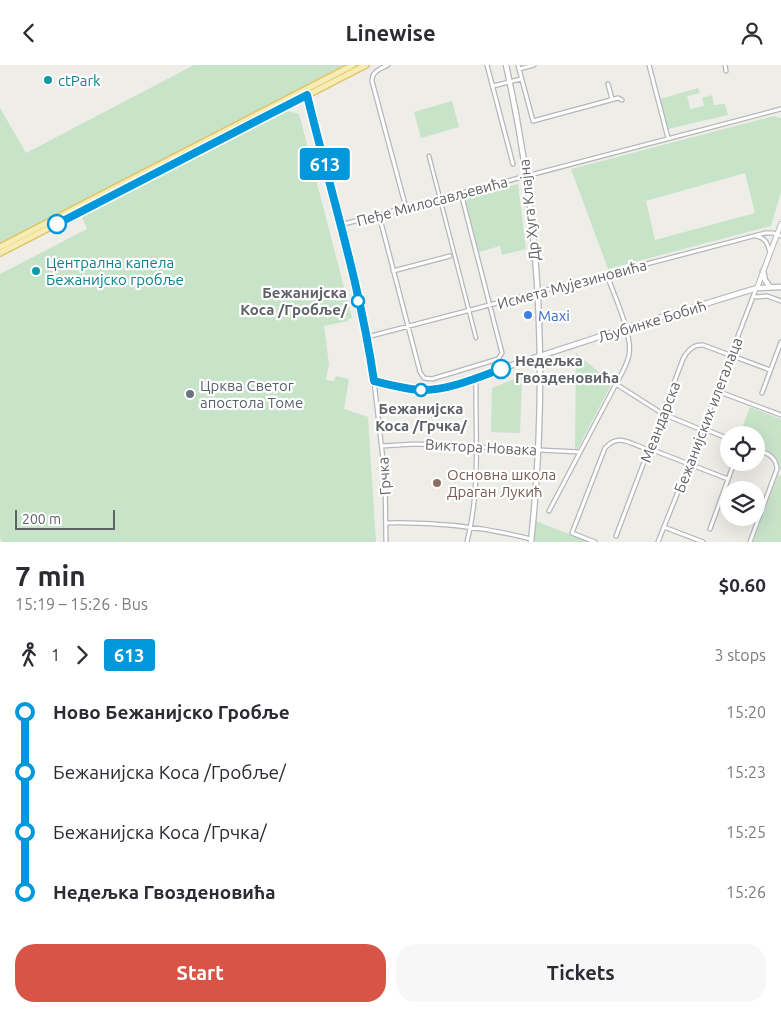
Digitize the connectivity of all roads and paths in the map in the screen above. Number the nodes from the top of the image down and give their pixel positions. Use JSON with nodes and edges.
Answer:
{"nodes":[{"id":1,"x":353,"y":65,"type":"edge"},
{"id":2,"x":366,"y":65,"type":"edge"},
{"id":3,"x":388,"y":65,"type":"edge"},
{"id":4,"x":487,"y":65,"type":"edge"},
{"id":5,"x":506,"y":65,"type":"edge"},
{"id":6,"x":534,"y":65,"type":"edge"},
{"id":7,"x":649,"y":65,"type":"edge"},
{"id":8,"x":725,"y":65,"type":"edge"},
{"id":9,"x":519,"y":67,"type":"edge"},
{"id":10,"x":726,"y":71,"type":"dead end"},
{"id":11,"x":522,"y":79,"type":"junction"},
{"id":12,"x":510,"y":82,"type":"junction"},
{"id":13,"x":608,"y":84,"type":"dead end"},
{"id":14,"x":493,"y":86,"type":"junction"},
{"id":15,"x":306,"y":92,"type":"junction"},
{"id":16,"x":612,"y":99,"type":"junction"},
{"id":17,"x":622,"y":99,"type":"dead end"},
{"id":18,"x":781,"y":109,"type":"edge"},
{"id":19,"x":668,"y":138,"type":"junction"},
{"id":20,"x":429,"y":156,"type":"dead end"},
{"id":21,"x":173,"y":161,"type":"junction"},
{"id":22,"x":513,"y":164,"type":"dead end"},
{"id":23,"x":526,"y":176,"type":"junction"},
{"id":24,"x":461,"y":193,"type":"junction"},
{"id":25,"x":440,"y":199,"type":"junction"},
{"id":26,"x":406,"y":208,"type":"junction"},
{"id":27,"x":379,"y":215,"type":"junction"},
{"id":28,"x":781,"y":224,"type":"edge"},
{"id":29,"x":340,"y":225,"type":"junction"},
{"id":30,"x":779,"y":235,"type":"edge"},
{"id":31,"x":753,"y":236,"type":"junction"},
{"id":32,"x":0,"y":247,"type":"edge"},
{"id":33,"x":0,"y":253,"type":"edge"},
{"id":34,"x":770,"y":253,"type":"junction"},
{"id":35,"x":450,"y":256,"type":"dead end"},
{"id":36,"x":393,"y":271,"type":"junction"},
{"id":37,"x":763,"y":271,"type":"junction"},
{"id":38,"x":607,"y":275,"type":"junction"},
{"id":39,"x":770,"y":287,"type":"junction"},
{"id":40,"x":781,"y":287,"type":"edge"},
{"id":41,"x":757,"y":288,"type":"junction"},
{"id":42,"x":537,"y":293,"type":"junction"},
{"id":43,"x":754,"y":296,"type":"junction"},
{"id":44,"x":781,"y":301,"type":"edge"},
{"id":45,"x":490,"y":305,"type":"junction"},
{"id":46,"x":469,"y":311,"type":"junction"},
{"id":47,"x":408,"y":327,"type":"junction"},
{"id":48,"x":626,"y":328,"type":"junction"},
{"id":49,"x":366,"y":337,"type":"junction"},
{"id":50,"x":476,"y":338,"type":"dead end"},
{"id":51,"x":781,"y":342,"type":"edge"},
{"id":52,"x":730,"y":356,"type":"junction"},
{"id":53,"x":539,"y":357,"type":"junction"},
{"id":54,"x":770,"y":370,"type":"junction"},
{"id":55,"x":476,"y":378,"type":"junction"},
{"id":56,"x":374,"y":381,"type":"junction"},
{"id":57,"x":616,"y":384,"type":"junction"},
{"id":58,"x":717,"y":391,"type":"junction"},
{"id":59,"x":762,"y":393,"type":"dead end"},
{"id":60,"x":663,"y":414,"type":"junction"},
{"id":61,"x":781,"y":415,"type":"edge"},
{"id":62,"x":702,"y":430,"type":"junction"},
{"id":63,"x":720,"y":435,"type":"edge"},
{"id":64,"x":382,"y":447,"type":"junction"},
{"id":65,"x":477,"y":447,"type":"junction"},
{"id":66,"x":650,"y":449,"type":"junction"},
{"id":67,"x":538,"y":450,"type":"junction"},
{"id":68,"x":580,"y":452,"type":"junction"},
{"id":69,"x":765,"y":453,"type":"edge"},
{"id":70,"x":689,"y":464,"type":"junction"},
{"id":71,"x":731,"y":471,"type":"edge"},
{"id":72,"x":728,"y":479,"type":"junction"},
{"id":73,"x":549,"y":511,"type":"dead end"},
{"id":74,"x":386,"y":523,"type":"junction"},
{"id":75,"x":470,"y":527,"type":"junction"},
{"id":76,"x":664,"y":527,"type":"junction"},
{"id":77,"x":710,"y":529,"type":"dead end"},
{"id":78,"x":616,"y":536,"type":"dead end"},
{"id":79,"x":531,"y":541,"type":"edge"},
{"id":80,"x":386,"y":542,"type":"edge"},
{"id":81,"x":467,"y":542,"type":"edge"},
{"id":82,"x":595,"y":542,"type":"edge"},
{"id":83,"x":658,"y":542,"type":"edge"},
{"id":84,"x":702,"y":542,"type":"edge"},
{"id":85,"x":750,"y":542,"type":"edge"}],
"edges":[{"from":1,"to":15,"type":"main road"},
{"from":2,"to":15,"type":"main road"},
{"from":3,"to":26,"type":"street"},
{"from":4,"to":14,"type":"street"},
{"from":5,"to":12,"type":"main road","name":"Др Хуга Клајна"},
{"from":6,"to":9,"type":"street"},
{"from":7,"to":19,"type":"street"},
{"from":8,"to":10,"type":"street"},
{"from":9,"to":11,"type":"street"},
{"from":11,"to":12,"type":"street"},
{"from":11,"to":16,"type":"street"},
{"from":12,"to":14,"type":"street"},
{"from":12,"to":23,"type":"main road","name":"Др Хуга Клајна"},
{"from":13,"to":16,"type":"street"},
{"from":14,"to":22,"type":"street"},
{"from":15,"to":21,"type":"main road"},
{"from":15,"to":29,"type":"main road"},
{"from":16,"to":17,"type":"street"},
{"from":18,"to":19,"type":"street","name":"Пеђе Милосављевића"},
{"from":19,"to":23,"type":"street","name":"Пеђе Милосављевића"},
{"from":20,"to":25,"type":"street"},
{"from":21,"to":32,"type":"main road"},
{"from":21,"to":33,"type":"main road"},
{"from":23,"to":24,"type":"street","name":"Пеђе Милосављевића"},
{"from":23,"to":42,"type":"main road","name":"Др Хуга Клајна"},
{"from":24,"to":25,"type":"street","name":"Пеђе Милосављевића"},
{"from":24,"to":45,"type":"street"},
{"from":25,"to":26,"type":"street","name":"Пеђе Милосављевића"},
{"from":25,"to":46,"type":"street"},
{"from":26,"to":27,"type":"street","name":"Пеђе Милосављевића"},
{"from":27,"to":29,"type":"street","name":"Пеђе Милосављевића"},
{"from":27,"to":36,"type":"street"},
{"from":28,"to":30,"type":"street"},
{"from":29,"to":49,"type":"main road"},
{"from":30,"to":31,"type":"street","name":"Исмета Мујезиновића"},
{"from":30,"to":34,"type":"street"},
{"from":31,"to":34,"type":"street"},
{"from":31,"to":38,"type":"street","name":"Исмета Мујезиновића"},
{"from":34,"to":37,"type":"street"},
{"from":35,"to":36,"type":"street"},
{"from":36,"to":47,"type":"street"},
{"from":37,"to":39,"type":"main road"},
{"from":37,"to":41,"type":"street"},
{"from":38,"to":42,"type":"street","name":"Исмета Мујезиновића"},
{"from":38,"to":48,"type":"street"},
{"from":39,"to":40,"type":"main road","name":"Љубинке Бобић"},
{"from":39,"to":41,"type":"main road","name":"Љубинке Бобић"},
{"from":41,"to":43,"type":"street","name":"Бежанијских илегалаца"},
{"from":41,"to":48,"type":"main road","name":"Љубинке Бобић"},
{"from":42,"to":45,"type":"street","name":"Исмета Мујезиновића"},
{"from":42,"to":53,"type":"main road","name":"Др Хуга Клајна"},
{"from":43,"to":44,"type":"street"},
{"from":43,"to":52,"type":"street","name":"Бежанијских илегалаца"},
{"from":45,"to":46,"type":"street","name":"Исмета Мујезиновића"},
{"from":45,"to":47,"type":"street"},
{"from":46,"to":47,"type":"street","name":"Исмета Мујезиновића"},
{"from":46,"to":50,"type":"street"},
{"from":47,"to":49,"type":"street","name":"Исмета Мујезиновића"},
{"from":48,"to":53,"type":"main road","name":"Љубинке Бобић"},
{"from":48,"to":57,"type":"street"},
{"from":49,"to":56,"type":"main road"},
{"from":51,"to":54,"type":"street"},
{"from":52,"to":54,"type":"street","name":"Меандарска"},
{"from":52,"to":58,"type":"street","name":"Бежанијских илегалаца"},
{"from":52,"to":60,"type":"street","name":"Меандарска"},
{"from":53,"to":55,"type":"main road","name":"Љубинке Бобић"},
{"from":53,"to":67,"type":"main road"},
{"from":54,"to":59,"type":"street"},
{"from":55,"to":56,"type":"main road","name":"Љубинке Бобић"},
{"from":55,"to":65,"type":"street"},
{"from":56,"to":64,"type":"street","name":"Грчка"},
{"from":57,"to":60,"type":"street"},
{"from":57,"to":68,"type":"street"},
{"from":58,"to":61,"type":"street"},
{"from":58,"to":62,"type":"street","name":"Бежанијских илегалаца"},
{"from":60,"to":62,"type":"street"},
{"from":60,"to":66,"type":"street","name":"Меандарска"},
{"from":62,"to":63,"type":"street"},
{"from":62,"to":70,"type":"street","name":"Бежанијских илегалаца"},
{"from":64,"to":65,"type":"street","name":"Виктора Новака"},
{"from":64,"to":74,"type":"street","name":"Грчка"},
{"from":65,"to":67,"type":"street","name":"Виктора Новака"},
{"from":65,"to":75,"type":"street"},
{"from":66,"to":70,"type":"street"},
{"from":66,"to":78,"type":"street","name":"Меандарска"},
{"from":66,"to":82,"type":"street"},
{"from":67,"to":68,"type":"street","name":"Виктора Новака"},
{"from":67,"to":79,"type":"main road"},
{"from":68,"to":73,"type":"street"},
{"from":69,"to":85,"type":"street"},
{"from":70,"to":72,"type":"street"},
{"from":70,"to":76,"type":"street","name":"Бежанијских илегалаца"},
{"from":71,"to":72,"type":"street"},
{"from":72,"to":77,"type":"street"},
{"from":74,"to":75,"type":"street"},
{"from":74,"to":80,"type":"street","name":"Грчка"},
{"from":75,"to":79,"type":"street"},
{"from":75,"to":81,"type":"street"},
{"from":76,"to":83,"type":"street","name":"Бежанијских илегалаца"},
{"from":76,"to":84,"type":"street"}]}
